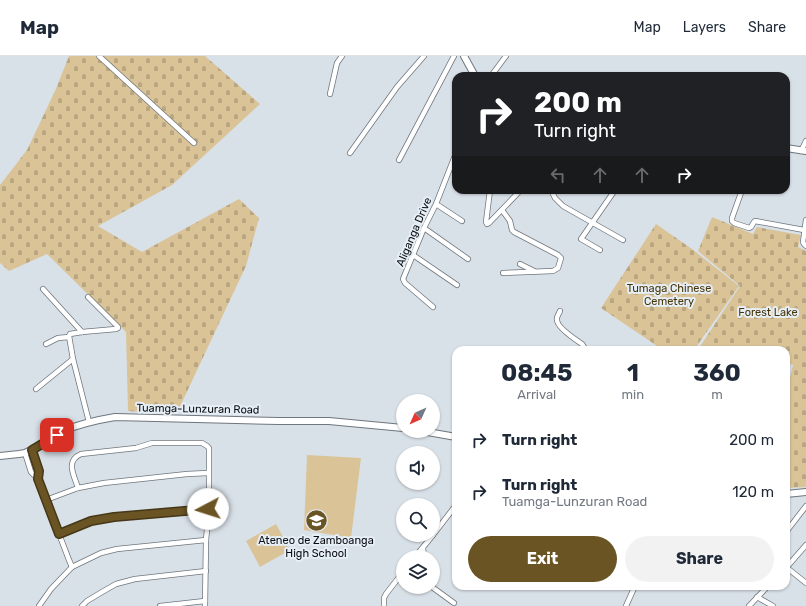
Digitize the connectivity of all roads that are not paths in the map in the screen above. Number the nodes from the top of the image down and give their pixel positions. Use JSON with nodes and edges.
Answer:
{"nodes":[{"id":1,"x":99,"y":56,"type":"edge"},
{"id":2,"x":342,"y":56,"type":"edge"},
{"id":3,"x":424,"y":56,"type":"edge"},
{"id":4,"x":454,"y":56,"type":"edge"},
{"id":5,"x":464,"y":56,"type":"edge"},
{"id":6,"x":506,"y":56,"type":"edge"},
{"id":7,"x":473,"y":72,"type":"edge"},
{"id":8,"x":494,"y":72,"type":"edge"},
{"id":9,"x":330,"y":94,"type":"dead end"},
{"id":10,"x":806,"y":141,"type":"edge"},
{"id":11,"x":194,"y":143,"type":"dead end"},
{"id":12,"x":790,"y":149,"type":"edge"},
{"id":13,"x":803,"y":151,"type":"edge"},
{"id":14,"x":350,"y":153,"type":"dead end"},
{"id":15,"x":399,"y":160,"type":"dead end"},
{"id":16,"x":452,"y":163,"type":"edge"},
{"id":17,"x":490,"y":194,"type":"edge"},
{"id":18,"x":517,"y":194,"type":"edge"},
{"id":19,"x":553,"y":194,"type":"edge"},
{"id":20,"x":612,"y":194,"type":"edge"},
{"id":21,"x":741,"y":194,"type":"edge"},
{"id":22,"x":436,"y":204,"type":"junction"},
{"id":23,"x":502,"y":210,"type":"junction"},
{"id":24,"x":806,"y":220,"type":"edge"},
{"id":25,"x":462,"y":221,"type":"dead end"},
{"id":26,"x":592,"y":222,"type":"junction"},
{"id":27,"x":424,"y":228,"type":"junction"},
{"id":28,"x":804,"y":230,"type":"junction"},
{"id":29,"x":623,"y":240,"type":"dead end"},
{"id":30,"x":806,"y":246,"type":"edge"},
{"id":31,"x":600,"y":250,"type":"dead end"},
{"id":32,"x":413,"y":255,"type":"junction"},
{"id":33,"x":468,"y":259,"type":"dead end"},
{"id":34,"x":520,"y":264,"type":"dead end"},
{"id":35,"x":534,"y":272,"type":"junction"},
{"id":36,"x":503,"y":273,"type":"dead end"},
{"id":37,"x":457,"y":284,"type":"dead end"},
{"id":38,"x":43,"y":289,"type":"dead end"},
{"id":39,"x":88,"y":297,"type":"dead end"},
{"id":40,"x":433,"y":307,"type":"dead end"},
{"id":41,"x":560,"y":311,"type":"dead end"},
{"id":42,"x":82,"y":332,"type":"junction"},
{"id":43,"x":68,"y":337,"type":"junction"},
{"id":44,"x":46,"y":344,"type":"dead end"},
{"id":45,"x":583,"y":346,"type":"edge"},
{"id":46,"x":73,"y":359,"type":"junction"},
{"id":47,"x":36,"y":389,"type":"dead end"},
{"id":48,"x":89,"y":422,"type":"junction"},
{"id":49,"x":396,"y":427,"type":"edge"},
{"id":50,"x":440,"y":434,"type":"edge"},
{"id":51,"x":452,"y":436,"type":"edge"},
{"id":52,"x":32,"y":450,"type":"junction"},
{"id":53,"x":25,"y":453,"type":"junction"},
{"id":54,"x":0,"y":456,"type":"edge"},
{"id":55,"x":208,"y":473,"type":"junction"},
{"id":56,"x":38,"y":479,"type":"junction"},
{"id":57,"x":78,"y":488,"type":"junction"},
{"id":58,"x":806,"y":492,"type":"edge"},
{"id":59,"x":790,"y":494,"type":"edge"},
{"id":60,"x":46,"y":500,"type":"junction"},
{"id":61,"x":806,"y":506,"type":"edge"},
{"id":62,"x":208,"y":509,"type":"junction"},
{"id":63,"x":452,"y":510,"type":"edge"},
{"id":64,"x":440,"y":526,"type":"edge"},
{"id":65,"x":790,"y":527,"type":"edge"},
{"id":66,"x":59,"y":534,"type":"junction"},
{"id":67,"x":206,"y":540,"type":"junction"},
{"id":68,"x":428,"y":542,"type":"edge"},
{"id":69,"x":806,"y":545,"type":"edge"},
{"id":70,"x":423,"y":548,"type":"edge"},
{"id":71,"x":790,"y":563,"type":"edge"},
{"id":72,"x":72,"y":567,"type":"junction"},
{"id":73,"x":790,"y":570,"type":"edge"},
{"id":74,"x":206,"y":571,"type":"junction"},
{"id":75,"x":396,"y":581,"type":"edge"},
{"id":76,"x":806,"y":583,"type":"edge"},
{"id":77,"x":633,"y":590,"type":"edge"},
{"id":78,"x":764,"y":590,"type":"edge"},
{"id":79,"x":440,"y":593,"type":"edge"},
{"id":80,"x":757,"y":597,"type":"junction"},
{"id":81,"x":454,"y":603,"type":"dead end"},
{"id":82,"x":205,"y":604,"type":"edge"},
{"id":83,"x":39,"y":606,"type":"edge"},
{"id":84,"x":82,"y":606,"type":"edge"},
{"id":85,"x":160,"y":606,"type":"edge"},
{"id":86,"x":384,"y":606,"type":"edge"},
{"id":87,"x":626,"y":606,"type":"edge"},
{"id":88,"x":749,"y":606,"type":"edge"},
{"id":89,"x":773,"y":606,"type":"edge"}],
"edges":[{"from":1,"to":11,"type":"street"},
{"from":2,"to":9,"type":"street"},
{"from":3,"to":14,"type":"street"},
{"from":4,"to":15,"type":"street"},
{"from":5,"to":7,"type":"street"},
{"from":6,"to":8,"type":"street"},
{"from":10,"to":13,"type":"street"},
{"from":12,"to":13,"type":"street"},
{"from":16,"to":22,"type":"street","name":"Aliganga Drive"},
{"from":17,"to":23,"type":"street"},
{"from":18,"to":23,"type":"street"},
{"from":19,"to":26,"type":"street"},
{"from":20,"to":26,"type":"street"},
{"from":21,"to":28,"type":"street"},
{"from":22,"to":25,"type":"street"},
{"from":22,"to":27,"type":"street","name":"Aliganga Drive"},
{"from":23,"to":35,"type":"street"},
{"from":24,"to":28,"type":"street"},
{"from":26,"to":29,"type":"street"},
{"from":26,"to":31,"type":"street"},
{"from":27,"to":32,"type":"street","name":"Aliganga Drive"},
{"from":27,"to":33,"type":"street"},
{"from":28,"to":30,"type":"street"},
{"from":32,"to":37,"type":"street"},
{"from":32,"to":40,"type":"street","name":"Aliganga Drive"},
{"from":34,"to":35,"type":"street"},
{"from":35,"to":36,"type":"street"},
{"from":38,"to":42,"type":"street"},
{"from":39,"to":42,"type":"street"},
{"from":41,"to":45,"type":"street"},
{"from":42,"to":43,"type":"street"},
{"from":43,"to":44,"type":"street"},
{"from":43,"to":46,"type":"street"},
{"from":46,"to":47,"type":"street"},
{"from":46,"to":48,"type":"street"},
{"from":48,"to":49,"type":"street","name":"Tuamga-Lunzuran Road"},
{"from":48,"to":52,"type":"street","name":"Tuamga-Lunzuran Road"},
{"from":50,"to":51,"type":"street"},
{"from":52,"to":53,"type":"street","name":"Tuamga-Lunzuran Road"},
{"from":52,"to":56,"type":"street"},
{"from":53,"to":54,"type":"street","name":"Tuamga-Lunzuran Road"},
{"from":53,"to":56,"type":"street"},
{"from":55,"to":57,"type":"street"},
{"from":55,"to":57,"type":"street"},
{"from":55,"to":62,"type":"street"},
{"from":56,"to":60,"type":"street"},
{"from":57,"to":60,"type":"street"},
{"from":58,"to":59,"type":"street"},
{"from":60,"to":66,"type":"street"},
{"from":61,"to":65,"type":"street"},
{"from":62,"to":66,"type":"street"},
{"from":62,"to":67,"type":"street"},
{"from":63,"to":64,"type":"street"},
{"from":66,"to":72,"type":"street"},
{"from":67,"to":72,"type":"street"},
{"from":67,"to":74,"type":"street"},
{"from":68,"to":70,"type":"street"},
{"from":69,"to":71,"type":"street"},
{"from":72,"to":83,"type":"street"},
{"from":73,"to":76,"type":"street"},
{"from":74,"to":82,"type":"street"},
{"from":74,"to":84,"type":"street"},
{"from":75,"to":86,"type":"street"},
{"from":77,"to":87,"type":"street"},
{"from":78,"to":80,"type":"street"},
{"from":79,"to":81,"type":"street"},
{"from":80,"to":88,"type":"street"},
{"from":80,"to":89,"type":"street"},
{"from":82,"to":85,"type":"street"}]}
